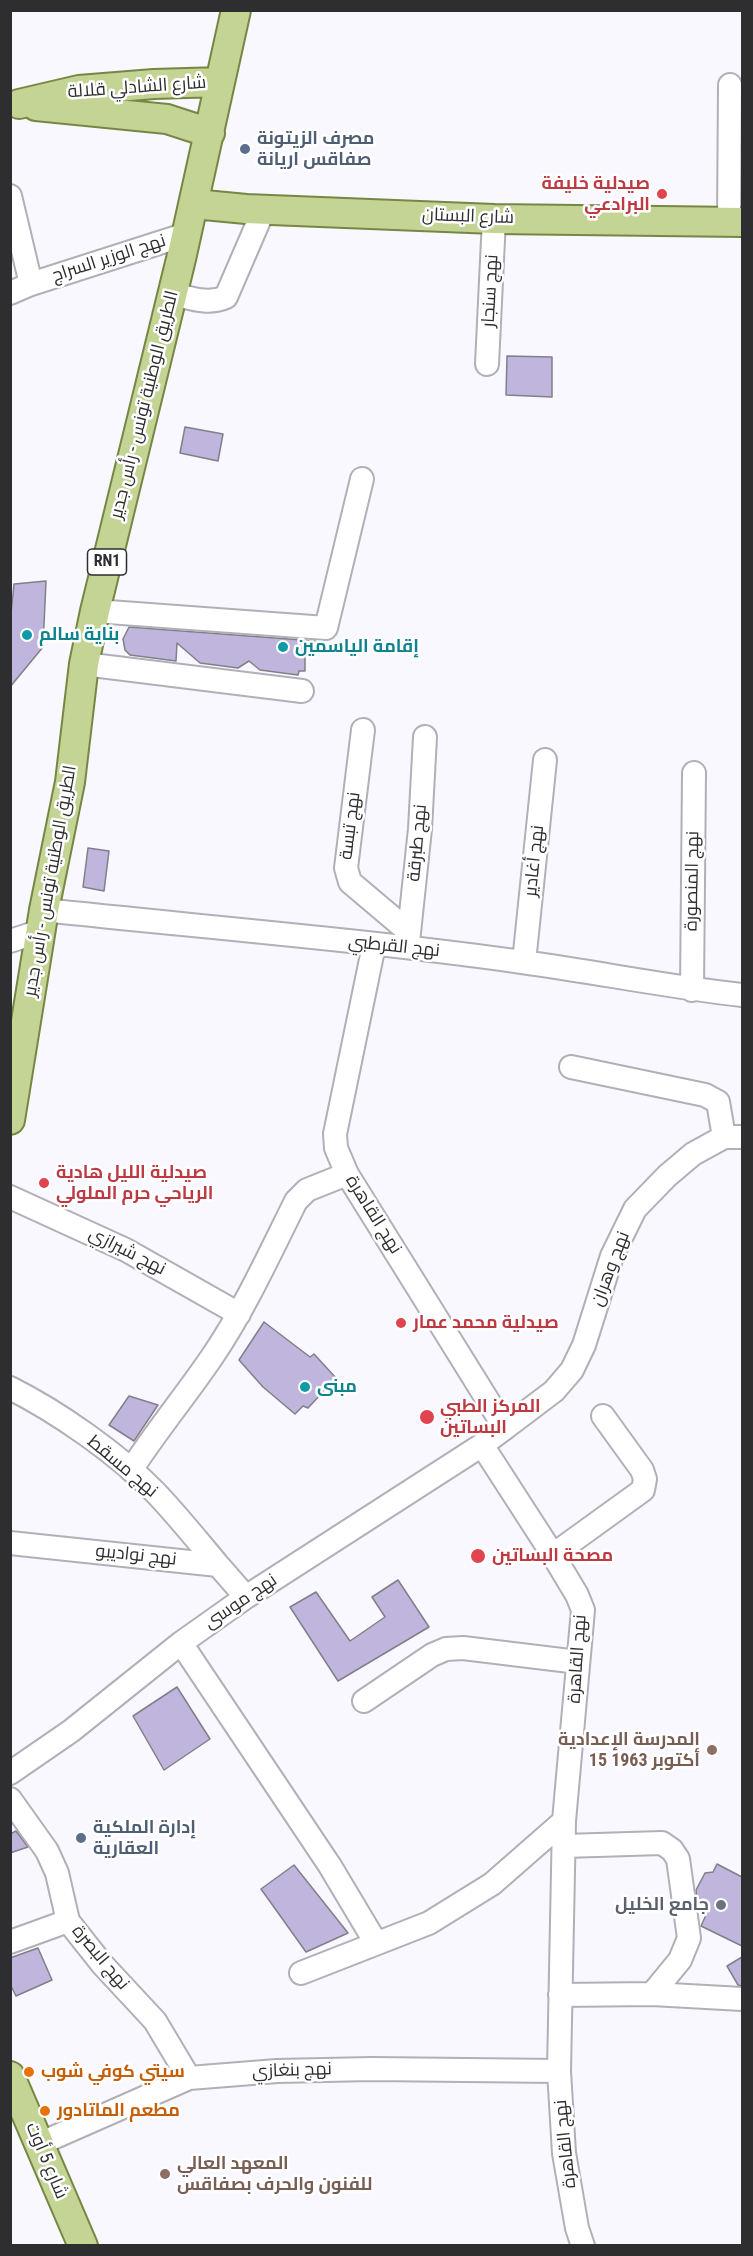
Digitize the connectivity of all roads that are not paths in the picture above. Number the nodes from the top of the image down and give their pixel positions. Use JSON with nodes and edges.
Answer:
{"nodes":[{"id":1,"x":236,"y":10,"type":"edge"},
{"id":2,"x":220,"y":82,"type":"junction"},
{"id":3,"x":730,"y":85,"type":"dead end"},
{"id":4,"x":15,"y":105,"type":"edge"},
{"id":5,"x":210,"y":133,"type":"junction"},
{"id":6,"x":10,"y":196,"type":"edge"},
{"id":7,"x":194,"y":204,"type":"junction"},
{"id":8,"x":264,"y":209,"type":"junction"},
{"id":9,"x":494,"y":219,"type":"junction"},
{"id":10,"x":736,"y":221,"type":"edge"},
{"id":11,"x":187,"y":234,"type":"junction"},
{"id":12,"x":21,"y":288,"type":"edge"},
{"id":13,"x":173,"y":294,"type":"junction"},
{"id":14,"x":487,"y":364,"type":"dead end"},
{"id":15,"x":362,"y":479,"type":"dead end"},
{"id":16,"x":95,"y":611,"type":"junction"},
{"id":17,"x":84,"y":664,"type":"junction"},
{"id":18,"x":302,"y":691,"type":"dead end"},
{"id":19,"x":363,"y":730,"type":"dead end"},
{"id":20,"x":425,"y":737,"type":"dead end"},
{"id":21,"x":545,"y":760,"type":"dead end"},
{"id":22,"x":694,"y":773,"type":"dead end"},
{"id":23,"x":42,"y":921,"type":"junction"},
{"id":24,"x":408,"y":939,"type":"junction"},
{"id":25,"x":10,"y":940,"type":"edge"},
{"id":26,"x":374,"y":945,"type":"junction"},
{"id":27,"x":524,"y":962,"type":"junction"},
{"id":28,"x":692,"y":990,"type":"junction"},
{"id":29,"x":742,"y":995,"type":"edge"},
{"id":30,"x":571,"y":1067,"type":"dead end"},
{"id":31,"x":14,"y":1076,"type":"edge"},
{"id":32,"x":10,"y":1120,"type":"edge"},
{"id":33,"x":733,"y":1137,"type":"edge"},
{"id":34,"x":347,"y":1174,"type":"junction"},
{"id":35,"x":10,"y":1197,"type":"edge"},
{"id":36,"x":239,"y":1314,"type":"junction"},
{"id":37,"x":10,"y":1388,"type":"edge"},
{"id":38,"x":603,"y":1416,"type":"dead end"},
{"id":39,"x":505,"y":1428,"type":"junction"},
{"id":40,"x":482,"y":1445,"type":"junction"},
{"id":41,"x":131,"y":1470,"type":"junction"},
{"id":42,"x":10,"y":1543,"type":"edge"},
{"id":43,"x":553,"y":1555,"type":"junction"},
{"id":44,"x":218,"y":1564,"type":"junction"},
{"id":45,"x":246,"y":1597,"type":"junction"},
{"id":46,"x":181,"y":1643,"type":"junction"},
{"id":47,"x":578,"y":1662,"type":"junction"},
{"id":48,"x":364,"y":1701,"type":"dead end"},
{"id":49,"x":10,"y":1773,"type":"edge"},
{"id":50,"x":10,"y":1799,"type":"edge"},
{"id":51,"x":564,"y":1821,"type":"junction"},
{"id":52,"x":564,"y":1846,"type":"junction"},
{"id":53,"x":68,"y":1921,"type":"junction"},
{"id":54,"x":10,"y":1942,"type":"edge"},
{"id":55,"x":376,"y":1943,"type":"junction"},
{"id":56,"x":301,"y":1972,"type":"dead end"},
{"id":57,"x":652,"y":1994,"type":"junction"},
{"id":58,"x":560,"y":1995,"type":"junction"},
{"id":59,"x":742,"y":1999,"type":"edge"},
{"id":60,"x":559,"y":2071,"type":"junction"},
{"id":61,"x":10,"y":2076,"type":"edge"},
{"id":62,"x":189,"y":2078,"type":"junction"},
{"id":63,"x":39,"y":2144,"type":"junction"},
{"id":64,"x":83,"y":2246,"type":"edge"},
{"id":65,"x":583,"y":2246,"type":"edge"}],
"edges":[{"from":1,"to":2,"type":"main road","name":"الطريق الوطنية تونس - رأس جدير","number":"RN1"},
{"from":2,"to":4,"type":"main road","name":"شارع الشادلي قلالة"},
{"from":2,"to":5,"type":"main road","name":"الطريق الوطنية تونس - رأس جدير","number":"RN1"},
{"from":3,"to":10,"type":"street"},
{"from":4,"to":5,"type":"main road","name":"شارع الشادلي قلالة"},
{"from":5,"to":7,"type":"main road","name":"الطريق الوطنية تونس - رأس جدير","number":"RN1"},
{"from":6,"to":12,"type":"street","name":"نهج الوزير السراج"},
{"from":7,"to":8,"type":"main road","name":"شارع البستان"},
{"from":7,"to":11,"type":"main road","name":"الطريق الوطنية تونس - رأس جدير","number":"RN1"},
{"from":8,"to":9,"type":"main road","name":"شارع البستان"},
{"from":8,"to":13,"type":"street"},
{"from":9,"to":10,"type":"main road","name":"شارع البستان"},
{"from":9,"to":14,"type":"street","name":"نهج سنجار"},
{"from":11,"to":12,"type":"street","name":"نهج الوزير السراج"},
{"from":11,"to":13,"type":"main road","name":"الطريق الوطنية تونس - رأس جدير","number":"RN1"},
{"from":13,"to":16,"type":"main road","name":"الطريق الوطنية تونس - رأس جدير","number":"RN1"},
{"from":15,"to":16,"type":"street"},
{"from":16,"to":17,"type":"main road","name":"الطريق الوطنية تونس - رأس جدير","number":"RN1"},
{"from":17,"to":18,"type":"street"},
{"from":17,"to":23,"type":"main road","name":"الطريق الوطنية تونس - رأس جدير","number":"RN1"},
{"from":19,"to":24,"type":"street","name":"نهج تبسة"},
{"from":20,"to":24,"type":"street","name":"نهج طبرقة"},
{"from":21,"to":27,"type":"street","name":"نهج أغادير"},
{"from":22,"to":28,"type":"street","name":"نهج المنصورة"},
{"from":23,"to":25,"type":"street"},
{"from":23,"to":26,"type":"street","name":"نهج القرطبي"},
{"from":23,"to":31,"type":"main road","name":"الطريق الوطنية تونس - رأس جدير","number":"RN1"},
{"from":24,"to":26,"type":"street","name":"نهج القرطبي"},
{"from":24,"to":27,"type":"street","name":"نهج القرطبي"},
{"from":26,"to":34,"type":"street","name":"نهج القاهرة"},
{"from":27,"to":28,"type":"street","name":"نهج القرطبي"},
{"from":28,"to":29,"type":"street","name":"نهج القرطبي"},
{"from":30,"to":33,"type":"street"},
{"from":31,"to":32,"type":"main road","name":"الطريق الوطنية تونس - رأس جدير","number":"RN1"},
{"from":33,"to":39,"type":"street","name":"نهج وهران"},
{"from":34,"to":36,"type":"street"},
{"from":34,"to":39,"type":"street","name":"نهج القاهرة"},
{"from":35,"to":36,"type":"street","name":"نهج شيرازي"},
{"from":36,"to":41,"type":"street"},
{"from":37,"to":41,"type":"street","name":"نهج مسقط"},
{"from":38,"to":43,"type":"street"},
{"from":39,"to":40,"type":"street"},
{"from":40,"to":43,"type":"street","name":"نهج القاهرة"},
{"from":40,"to":45,"type":"street","name":"نهج موسى"},
{"from":41,"to":44,"type":"street","name":"نهج مسقط"},
{"from":42,"to":44,"type":"street","name":"نهج نواديبو"},
{"from":43,"to":47,"type":"street","name":"نهج القاهرة"},
{"from":44,"to":45,"type":"street"},
{"from":45,"to":46,"type":"street","name":"نهج موسى"},
{"from":46,"to":49,"type":"street","name":"نهج موسى"},
{"from":46,"to":55,"type":"street"},
{"from":47,"to":48,"type":"street"},
{"from":47,"to":51,"type":"street","name":"نهج القاهرة"},
{"from":50,"to":53,"type":"street","name":"نهج البصرة"},
{"from":51,"to":52,"type":"street","name":"نهج القاهرة"},
{"from":51,"to":55,"type":"street"},
{"from":52,"to":57,"type":"street"},
{"from":52,"to":58,"type":"street","name":"نهج القاهرة"},
{"from":53,"to":54,"type":"street"},
{"from":53,"to":62,"type":"street","name":"نهج البصرة"},
{"from":55,"to":56,"type":"street"},
{"from":57,"to":58,"type":"street"},
{"from":57,"to":59,"type":"street"},
{"from":58,"to":60,"type":"street","name":"نهج القاهرة"},
{"from":60,"to":62,"type":"street","name":"نهج بنغازي"},
{"from":60,"to":65,"type":"street","name":"نهج القاهرة"},
{"from":61,"to":63,"type":"main road","name":"شارع 5 أوت"},
{"from":62,"to":63,"type":"street","name":"نهج بنغازي"},
{"from":63,"to":64,"type":"main road","name":"شارع 5 أوت"}]}
